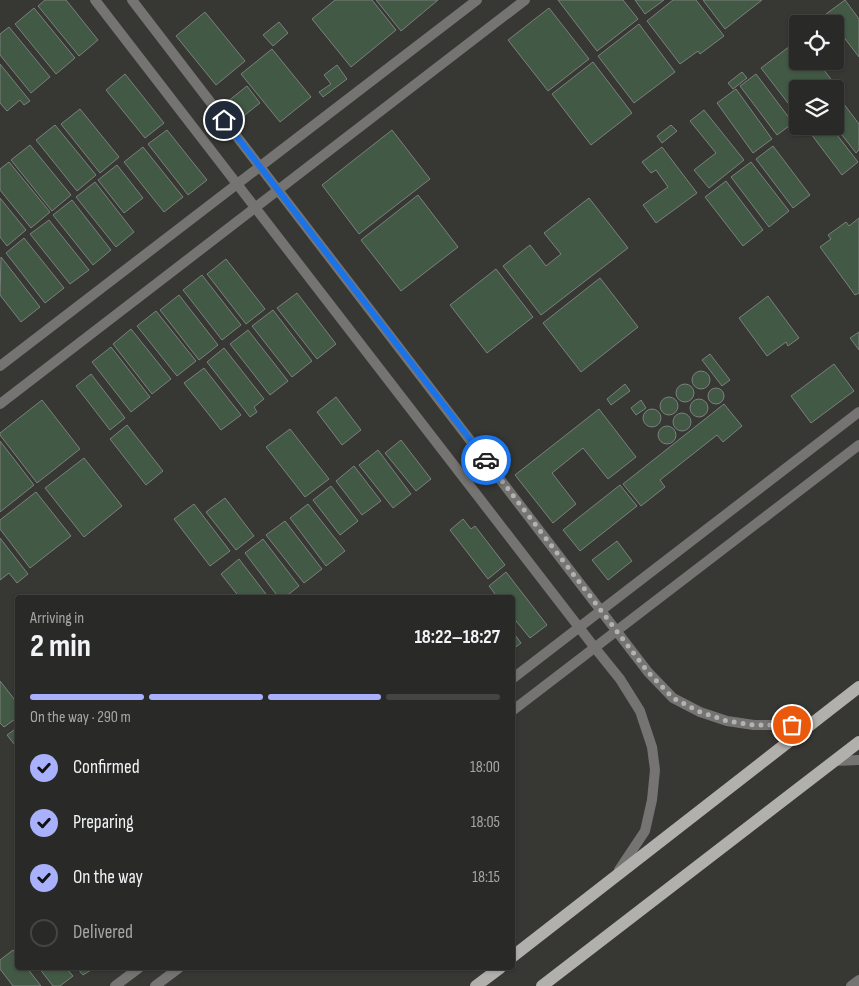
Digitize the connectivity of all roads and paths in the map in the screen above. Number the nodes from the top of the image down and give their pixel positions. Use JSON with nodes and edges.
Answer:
{"nodes":[{"id":1,"x":94,"y":0,"type":"edge"},
{"id":2,"x":132,"y":0,"type":"edge"},
{"id":3,"x":476,"y":0,"type":"edge"},
{"id":4,"x":525,"y":0,"type":"edge"},
{"id":5,"x":260,"y":167,"type":"junction"},
{"id":6,"x":237,"y":184,"type":"junction"},
{"id":7,"x":278,"y":190,"type":"junction"},
{"id":8,"x":255,"y":208,"type":"junction"},
{"id":9,"x":0,"y":366,"type":"edge"},
{"id":10,"x":0,"y":404,"type":"edge"},
{"id":11,"x":859,"y":412,"type":"edge"},
{"id":12,"x":859,"y":445,"type":"edge"},
{"id":13,"x":601,"y":610,"type":"junction"},
{"id":14,"x":579,"y":628,"type":"junction"},
{"id":15,"x":617,"y":631,"type":"junction"},
{"id":16,"x":595,"y":648,"type":"junction"},
{"id":17,"x":515,"y":677,"type":"edge"},
{"id":18,"x":859,"y":687,"type":"edge"},
{"id":19,"x":515,"y":710,"type":"edge"},
{"id":20,"x":811,"y":724,"type":"junction"},
{"id":21,"x":859,"y":742,"type":"edge"},
{"id":22,"x":859,"y":760,"type":"edge"},
{"id":23,"x":835,"y":761,"type":"junction"},
{"id":24,"x":616,"y":875,"type":"junction"},
{"id":25,"x":515,"y":955,"type":"edge"},
{"id":26,"x":136,"y":970,"type":"edge"},
{"id":27,"x":176,"y":970,"type":"edge"},
{"id":28,"x":497,"y":970,"type":"edge"},
{"id":29,"x":859,"y":980,"type":"edge"},
{"id":30,"x":115,"y":986,"type":"edge"},
{"id":31,"x":155,"y":986,"type":"edge"},
{"id":32,"x":476,"y":986,"type":"edge"},
{"id":33,"x":542,"y":986,"type":"edge"},
{"id":34,"x":851,"y":986,"type":"edge"}],
"edges":[{"from":1,"to":6,"type":"street"},
{"from":2,"to":5,"type":"street"},
{"from":3,"to":5,"type":"street"},
{"from":4,"to":7,"type":"street"},
{"from":5,"to":6,"type":"street"},
{"from":5,"to":7,"type":"street"},
{"from":6,"to":8,"type":"street"},
{"from":6,"to":9,"type":"street"},
{"from":7,"to":8,"type":"street"},
{"from":7,"to":13,"type":"street"},
{"from":8,"to":10,"type":"street"},
{"from":8,"to":14,"type":"street"},
{"from":11,"to":13,"type":"street"},
{"from":12,"to":15,"type":"street"},
{"from":13,"to":14,"type":"street"},
{"from":13,"to":15,"type":"street"},
{"from":14,"to":16,"type":"street"},
{"from":14,"to":17,"type":"street"},
{"from":15,"to":16,"type":"street"},
{"from":15,"to":20,"type":"street"},
{"from":16,"to":19,"type":"street"},
{"from":16,"to":24,"type":"street"},
{"from":18,"to":20,"type":"main road"},
{"from":20,"to":24,"type":"main road"},
{"from":21,"to":23,"type":"main road"},
{"from":22,"to":23,"type":"street"},
{"from":23,"to":33,"type":"main road"},
{"from":24,"to":25,"type":"main road"},
{"from":26,"to":30,"type":"street"},
{"from":27,"to":31,"type":"street"},
{"from":28,"to":32,"type":"main road"},
{"from":29,"to":34,"type":"street"}]}
